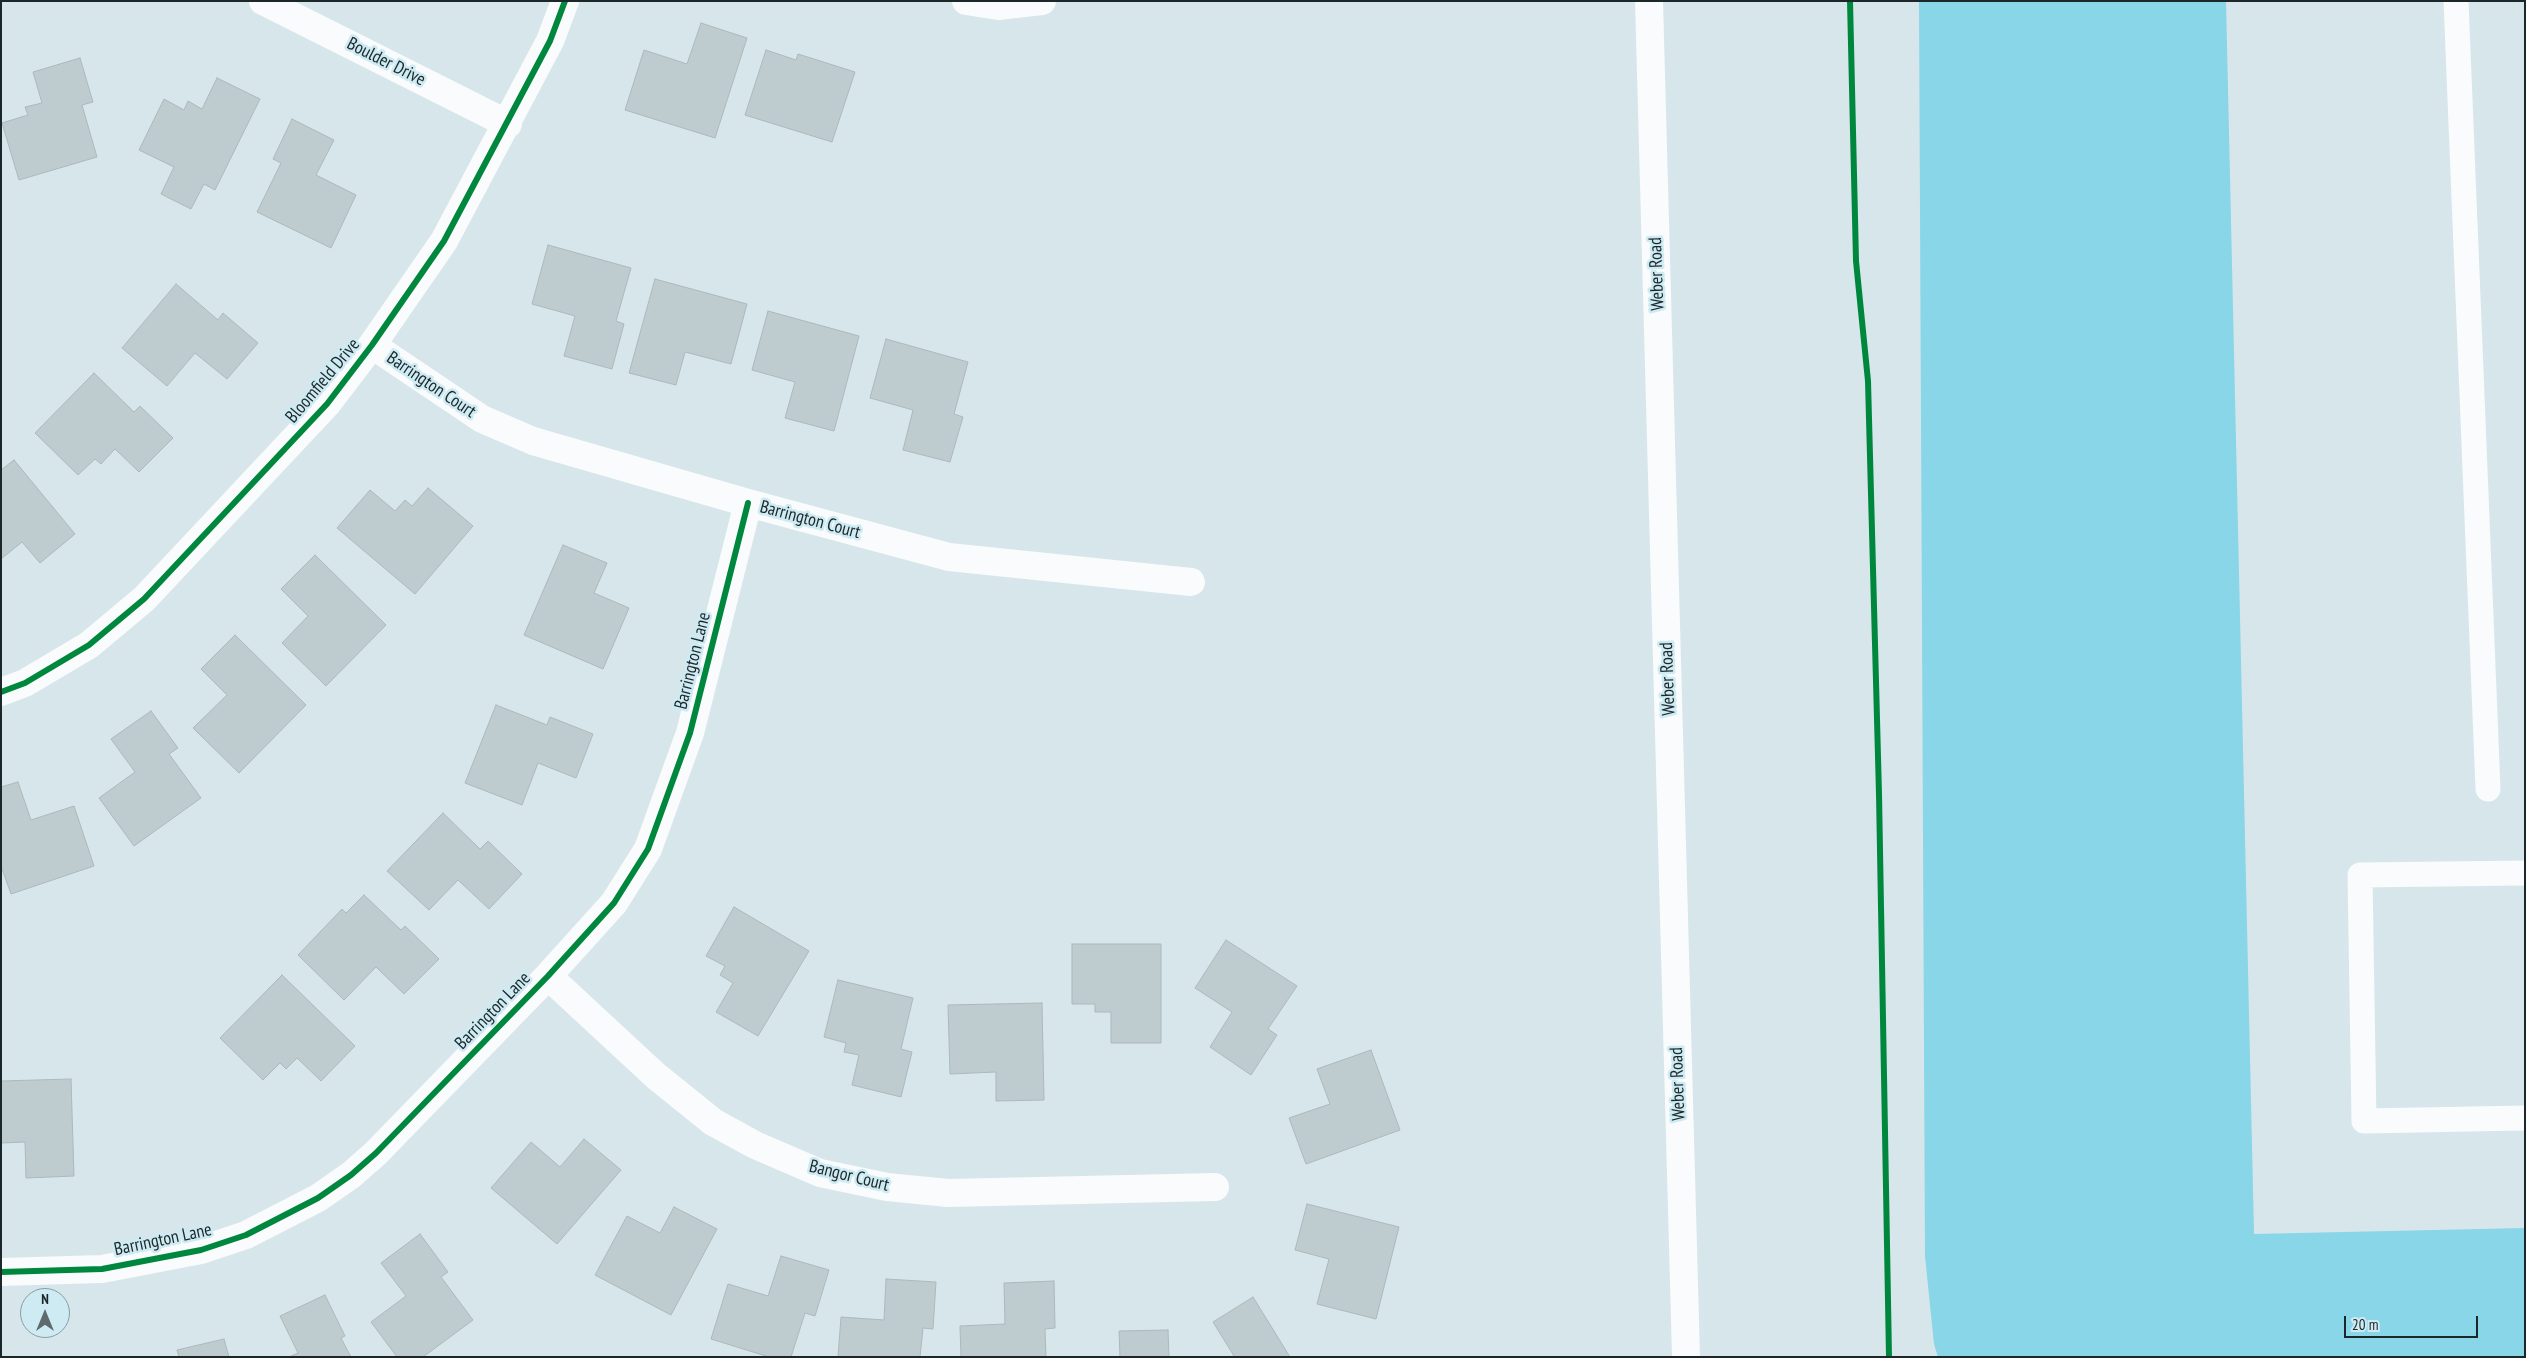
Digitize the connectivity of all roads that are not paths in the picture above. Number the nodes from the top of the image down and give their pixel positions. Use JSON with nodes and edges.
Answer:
{"nodes":[{"id":1,"x":264,"y":1,"type":"edge"},
{"id":2,"x":565,"y":1,"type":"edge"},
{"id":3,"x":966,"y":1,"type":"edge"},
{"id":4,"x":1042,"y":1,"type":"edge"},
{"id":5,"x":1649,"y":1,"type":"edge"},
{"id":6,"x":2456,"y":1,"type":"edge"},
{"id":7,"x":508,"y":124,"type":"junction"},
{"id":8,"x":372,"y":345,"type":"junction"},
{"id":9,"x":748,"y":503,"type":"junction"},
{"id":10,"x":1191,"y":582,"type":"dead end"},
{"id":11,"x":1,"y":692,"type":"edge"},
{"id":12,"x":2488,"y":789,"type":"dead end"},
{"id":13,"x":2525,"y":874,"type":"edge"},
{"id":14,"x":548,"y":976,"type":"junction"},
{"id":15,"x":2525,"y":1118,"type":"edge"},
{"id":16,"x":1215,"y":1187,"type":"dead end"},
{"id":17,"x":1,"y":1272,"type":"edge"},
{"id":18,"x":1686,"y":1357,"type":"edge"}],
"edges":[{"from":1,"to":7,"type":"street","name":"Boulder Drive"},
{"from":2,"to":7,"type":"street","name":"Bloomfield Drive"},
{"from":3,"to":4,"type":"street"},
{"from":5,"to":18,"type":"street","name":"Weber Road"},
{"from":6,"to":12,"type":"lane"},
{"from":7,"to":8,"type":"street","name":"Bloomfield Drive"},
{"from":8,"to":9,"type":"street","name":"Barrington Court"},
{"from":8,"to":11,"type":"street","name":"Bloomfield Drive"},
{"from":9,"to":10,"type":"street","name":"Barrington Court"},
{"from":9,"to":14,"type":"street","name":"Barrington Lane"},
{"from":13,"to":15,"type":"lane"},
{"from":14,"to":16,"type":"street","name":"Bangor Court"},
{"from":14,"to":17,"type":"street","name":"Barrington Lane"}]}
